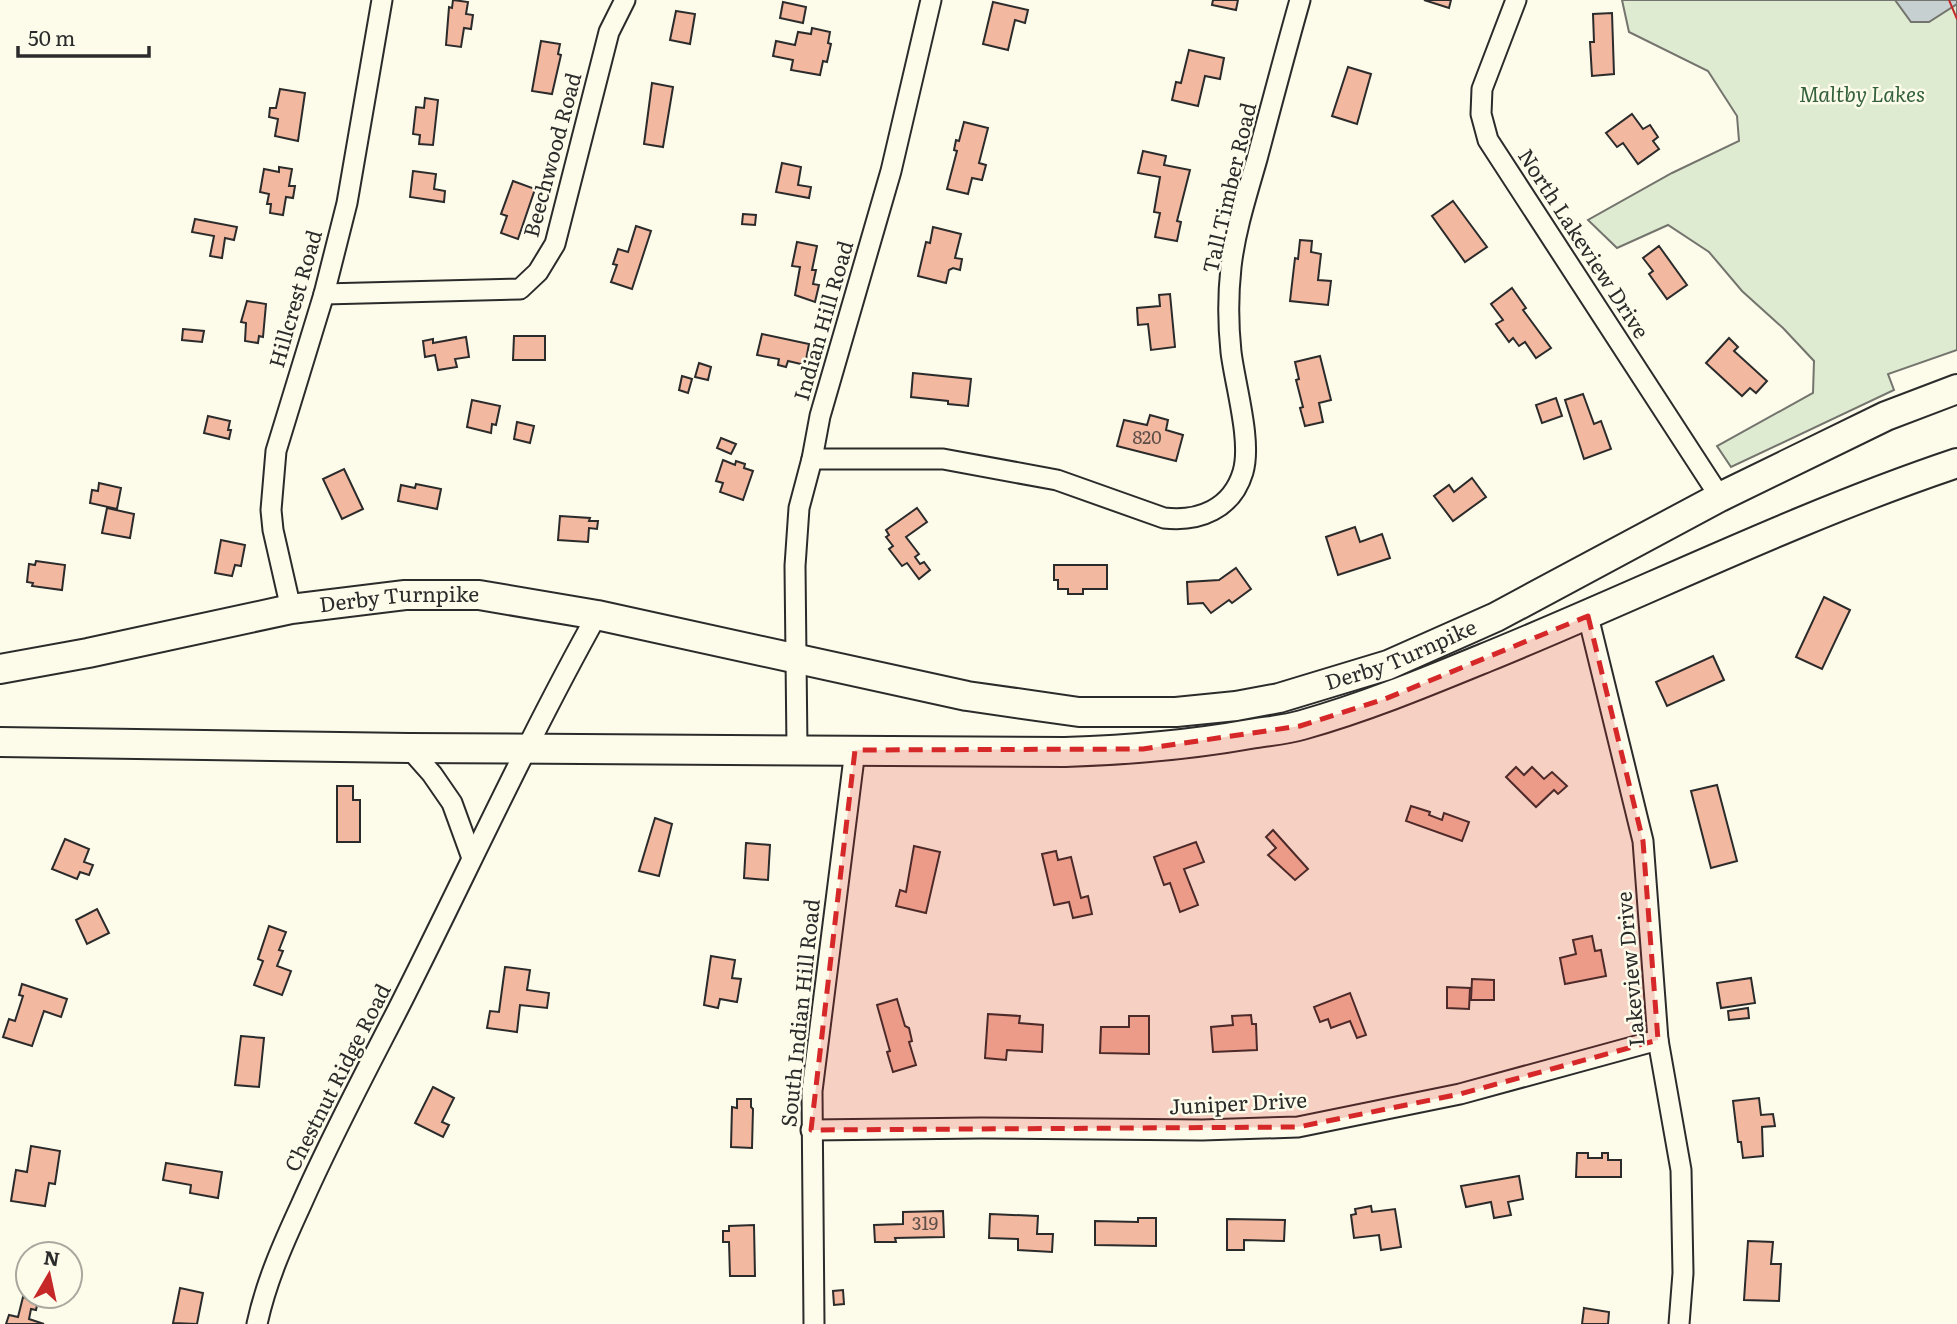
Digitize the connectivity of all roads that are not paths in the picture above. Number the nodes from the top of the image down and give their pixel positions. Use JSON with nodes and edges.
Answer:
{"nodes":[{"id":1,"x":382,"y":0,"type":"edge"},
{"id":2,"x":625,"y":0,"type":"edge"},
{"id":3,"x":931,"y":0,"type":"edge"},
{"id":4,"x":1300,"y":0,"type":"edge"},
{"id":5,"x":1517,"y":0,"type":"edge"},
{"id":6,"x":324,"y":294,"type":"junction"},
{"id":7,"x":1957,"y":389,"type":"edge"},
{"id":8,"x":812,"y":459,"type":"junction"},
{"id":9,"x":1957,"y":463,"type":"edge"},
{"id":10,"x":1720,"y":497,"type":"junction"},
{"id":11,"x":291,"y":609,"type":"junction"},
{"id":12,"x":597,"y":615,"type":"junction"},
{"id":13,"x":1588,"y":616,"type":"junction"},
{"id":14,"x":797,"y":660,"type":"junction"},
{"id":15,"x":0,"y":669,"type":"edge"},
{"id":16,"x":0,"y":741,"type":"edge"},
{"id":17,"x":526,"y":747,"type":"junction"},
{"id":18,"x":409,"y":748,"type":"junction"},
{"id":19,"x":797,"y":749,"type":"junction"},
{"id":20,"x":855,"y":750,"type":"junction"},
{"id":21,"x":472,"y":858,"type":"junction"},
{"id":22,"x":1658,"y":1040,"type":"junction"},
{"id":23,"x":811,"y":1130,"type":"junction"},
{"id":24,"x":257,"y":1324,"type":"edge"},
{"id":25,"x":814,"y":1324,"type":"edge"},
{"id":26,"x":1679,"y":1324,"type":"edge"}],
"edges":[{"from":1,"to":6,"type":"street","name":"Hillcrest Road"},
{"from":2,"to":6,"type":"street","name":"Beechwood Road"},
{"from":3,"to":8,"type":"street","name":"Indian Hill Road"},
{"from":4,"to":8,"type":"street","name":"Tall Timber Road"},
{"from":5,"to":10,"type":"street","name":"North Lakeview Drive"},
{"from":6,"to":11,"type":"street","name":"Hillcrest Road"},
{"from":7,"to":10,"type":"highway","name":"Derby Turnpike"},
{"from":8,"to":14,"type":"street","name":"Indian Hill Road"},
{"from":9,"to":13,"type":"highway","name":"Derby Turnpike"},
{"from":10,"to":14,"type":"highway","name":"Derby Turnpike"},
{"from":11,"to":12,"type":"highway","name":"Derby Turnpike"},
{"from":11,"to":15,"type":"highway","name":"Derby Turnpike"},
{"from":12,"to":14,"type":"highway","name":"Derby Turnpike"},
{"from":12,"to":17,"type":"street","name":"Chestnut Ridge Road"},
{"from":13,"to":20,"type":"highway","name":"Derby Turnpike"},
{"from":13,"to":22,"type":"street","name":"Lakeview Drive"},
{"from":14,"to":19,"type":"street"},
{"from":16,"to":18,"type":"highway","name":"Derby Turnpike"},
{"from":17,"to":18,"type":"highway","name":"Derby Turnpike"},
{"from":17,"to":19,"type":"highway","name":"Derby Turnpike"},
{"from":17,"to":21,"type":"street","name":"Chestnut Ridge Road"},
{"from":18,"to":21,"type":"street"},
{"from":19,"to":20,"type":"highway","name":"Derby Turnpike"},
{"from":20,"to":23,"type":"street","name":"South Indian Hill Road"},
{"from":21,"to":24,"type":"street","name":"Chestnut Ridge Road"},
{"from":22,"to":23,"type":"street","name":"Juniper Drive"},
{"from":22,"to":26,"type":"street","name":"Lakeview Drive"},
{"from":23,"to":25,"type":"street","name":"South Indian Hill Road"}]}
